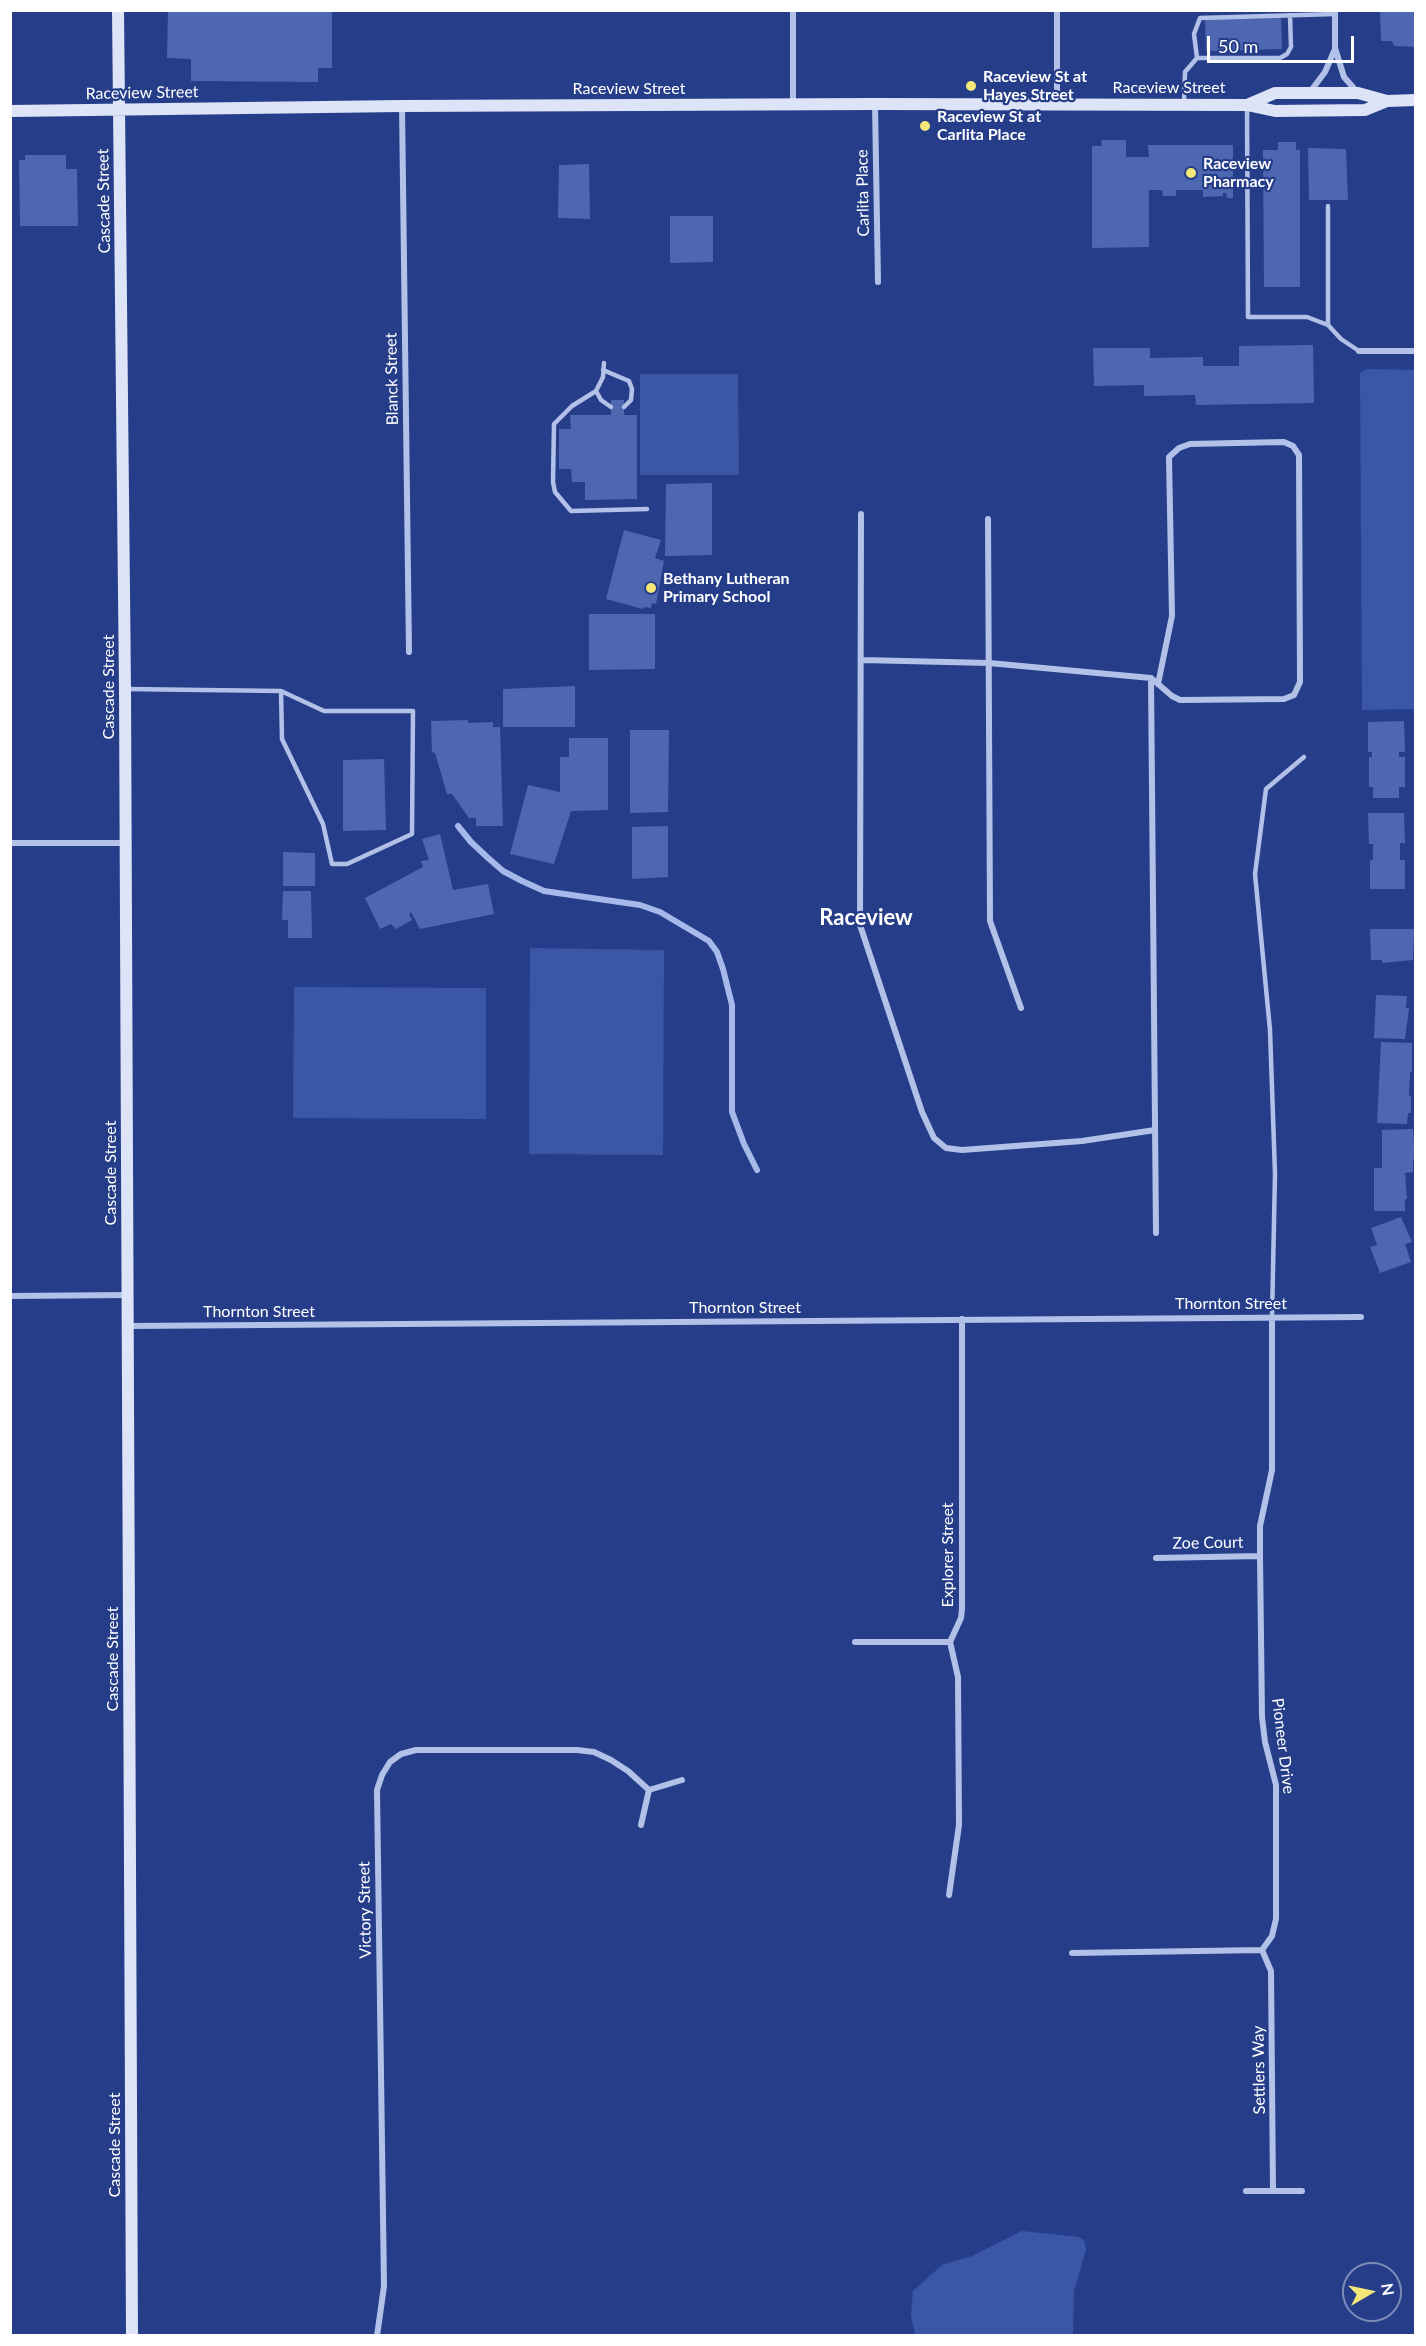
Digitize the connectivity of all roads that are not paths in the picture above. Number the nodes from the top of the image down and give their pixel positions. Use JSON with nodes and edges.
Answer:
{"nodes":[{"id":1,"x":118,"y":10,"type":"edge"},
{"id":2,"x":793,"y":10,"type":"edge"},
{"id":3,"x":1057,"y":10,"type":"edge"},
{"id":4,"x":1335,"y":12,"type":"edge"},
{"id":5,"x":1290,"y":15,"type":"junction"},
{"id":6,"x":1335,"y":48,"type":"junction"},
{"id":7,"x":1197,"y":58,"type":"junction"},
{"id":8,"x":1310,"y":92,"type":"junction"},
{"id":9,"x":1358,"y":93,"type":"junction"},
{"id":10,"x":1416,"y":100,"type":"edge"},
{"id":11,"x":1387,"y":101,"type":"junction"},
{"id":12,"x":875,"y":104,"type":"junction"},
{"id":13,"x":1057,"y":104,"type":"junction"},
{"id":14,"x":794,"y":105,"type":"junction"},
{"id":15,"x":1184,"y":105,"type":"junction"},
{"id":16,"x":1247,"y":105,"type":"junction"},
{"id":17,"x":402,"y":106,"type":"junction"},
{"id":18,"x":120,"y":110,"type":"junction"},
{"id":19,"x":10,"y":111,"type":"edge"},
{"id":20,"x":1328,"y":206,"type":"dead end"},
{"id":21,"x":878,"y":282,"type":"dead end"},
{"id":22,"x":1328,"y":325,"type":"junction"},
{"id":23,"x":1359,"y":351,"type":"joint"},
{"id":24,"x":1416,"y":351,"type":"edge"},
{"id":25,"x":604,"y":363,"type":"dead end"},
{"id":26,"x":603,"y":370,"type":"junction"},
{"id":27,"x":596,"y":391,"type":"junction"},
{"id":28,"x":611,"y":407,"type":"dead end"},
{"id":29,"x":624,"y":407,"type":"dead end"},
{"id":30,"x":647,"y":508,"type":"dead end"},
{"id":31,"x":861,"y":514,"type":"dead end"},
{"id":32,"x":988,"y":519,"type":"dead end"},
{"id":33,"x":409,"y":652,"type":"dead end"},
{"id":34,"x":862,"y":660,"type":"junction"},
{"id":35,"x":989,"y":663,"type":"junction"},
{"id":36,"x":1151,"y":678,"type":"junction"},
{"id":37,"x":1158,"y":684,"type":"junction"},
{"id":38,"x":125,"y":689,"type":"junction"},
{"id":39,"x":281,"y":691,"type":"junction"},
{"id":40,"x":1304,"y":757,"type":"dead end"},
{"id":41,"x":10,"y":843,"type":"edge"},
{"id":42,"x":126,"y":843,"type":"junction"},
{"id":43,"x":1021,"y":1008,"type":"dead end"},
{"id":44,"x":1155,"y":1130,"type":"junction"},
{"id":45,"x":1156,"y":1233,"type":"dead end"},
{"id":46,"x":129,"y":1295,"type":"junction"},
{"id":47,"x":10,"y":1296,"type":"edge"},
{"id":48,"x":1272,"y":1317,"type":"junction"},
{"id":49,"x":1361,"y":1317,"type":"dead end"},
{"id":50,"x":962,"y":1319,"type":"junction"},
{"id":51,"x":128,"y":1326,"type":"junction"},
{"id":52,"x":1260,"y":1556,"type":"junction"},
{"id":53,"x":1156,"y":1558,"type":"dead end"},
{"id":54,"x":855,"y":1642,"type":"dead end"},
{"id":55,"x":950,"y":1642,"type":"junction"},
{"id":56,"x":682,"y":1780,"type":"dead end"},
{"id":57,"x":649,"y":1790,"type":"junction"},
{"id":58,"x":641,"y":1825,"type":"dead end"},
{"id":59,"x":949,"y":1895,"type":"dead end"},
{"id":60,"x":1262,"y":1950,"type":"junction"},
{"id":61,"x":1072,"y":1953,"type":"dead end"},
{"id":62,"x":1246,"y":2191,"type":"dead end"},
{"id":63,"x":1273,"y":2191,"type":"junction"},
{"id":64,"x":1302,"y":2192,"type":"dead end"},
{"id":65,"x":132,"y":2336,"type":"edge"},
{"id":66,"x":377,"y":2336,"type":"edge"}],
"edges":[{"from":1,"to":18,"type":"main road","name":"Cascade Street"},
{"from":2,"to":14,"type":"street"},
{"from":3,"to":13,"type":"street"},
{"from":4,"to":5,"type":"lane"},
{"from":4,"to":6,"type":"street"},
{"from":5,"to":7,"type":"lane"},
{"from":5,"to":7,"type":"lane"},
{"from":6,"to":8,"type":"street"},
{"from":6,"to":9,"type":"street"},
{"from":7,"to":15,"type":"lane"},
{"from":8,"to":9,"type":"main road","name":"Raceview Street"},
{"from":8,"to":16,"type":"main road","name":"Raceview Street"},
{"from":9,"to":11,"type":"main road","name":"Raceview Street"},
{"from":10,"to":11,"type":"main road","name":"Raceview Street"},
{"from":11,"to":16,"type":"main road","name":"Raceview Street"},
{"from":12,"to":13,"type":"main road","name":"Raceview Street"},
{"from":12,"to":14,"type":"main road","name":"Raceview Street"},
{"from":12,"to":21,"type":"street","name":"Carlita Place"},
{"from":13,"to":15,"type":"main road","name":"Raceview Street"},
{"from":14,"to":17,"type":"main road","name":"Raceview Street"},
{"from":15,"to":16,"type":"main road","name":"Raceview Street"},
{"from":16,"to":22,"type":"lane"},
{"from":17,"to":18,"type":"main road","name":"Raceview Street"},
{"from":17,"to":33,"type":"street","name":"Blanck Street"},
{"from":18,"to":19,"type":"main road","name":"Raceview Street"},
{"from":18,"to":38,"type":"main road","name":"Cascade Street"},
{"from":20,"to":22,"type":"lane"},
{"from":22,"to":23,"type":"lane"},
{"from":23,"to":24,"type":"street"},
{"from":25,"to":26,"type":"lane"},
{"from":26,"to":27,"type":"lane"},
{"from":26,"to":29,"type":"lane"},
{"from":27,"to":28,"type":"lane"},
{"from":27,"to":30,"type":"lane"},
{"from":31,"to":34,"type":"street"},
{"from":32,"to":35,"type":"street"},
{"from":34,"to":35,"type":"street"},
{"from":34,"to":44,"type":"street"},
{"from":35,"to":36,"type":"street"},
{"from":35,"to":43,"type":"street"},
{"from":36,"to":37,"type":"street"},
{"from":36,"to":44,"type":"street"},
{"from":37,"to":37,"type":"street"},
{"from":38,"to":39,"type":"lane"},
{"from":38,"to":42,"type":"main road","name":"Cascade Street"},
{"from":39,"to":39,"type":"lane"},
{"from":40,"to":48,"type":"lane"},
{"from":41,"to":42,"type":"street"},
{"from":42,"to":46,"type":"main road","name":"Cascade Street"},
{"from":44,"to":45,"type":"street"},
{"from":46,"to":47,"type":"street"},
{"from":46,"to":51,"type":"main road","name":"Cascade Street"},
{"from":48,"to":49,"type":"street","name":"Thornton Street"},
{"from":48,"to":50,"type":"street","name":"Thornton Street"},
{"from":48,"to":52,"type":"street","name":"Pioneer Drive"},
{"from":50,"to":51,"type":"street","name":"Thornton Street"},
{"from":50,"to":55,"type":"street","name":"Explorer Street"},
{"from":51,"to":65,"type":"main road","name":"Cascade Street"},
{"from":52,"to":53,"type":"street","name":"Zoe Court"},
{"from":52,"to":60,"type":"street","name":"Pioneer Drive"},
{"from":54,"to":55,"type":"street"},
{"from":55,"to":59,"type":"street"},
{"from":56,"to":57,"type":"street"},
{"from":57,"to":58,"type":"street"},
{"from":57,"to":66,"type":"street","name":"Victory Street"},
{"from":60,"to":61,"type":"street"},
{"from":60,"to":63,"type":"street","name":"Settlers Way"},
{"from":62,"to":63,"type":"street"},
{"from":63,"to":64,"type":"street"}]}
